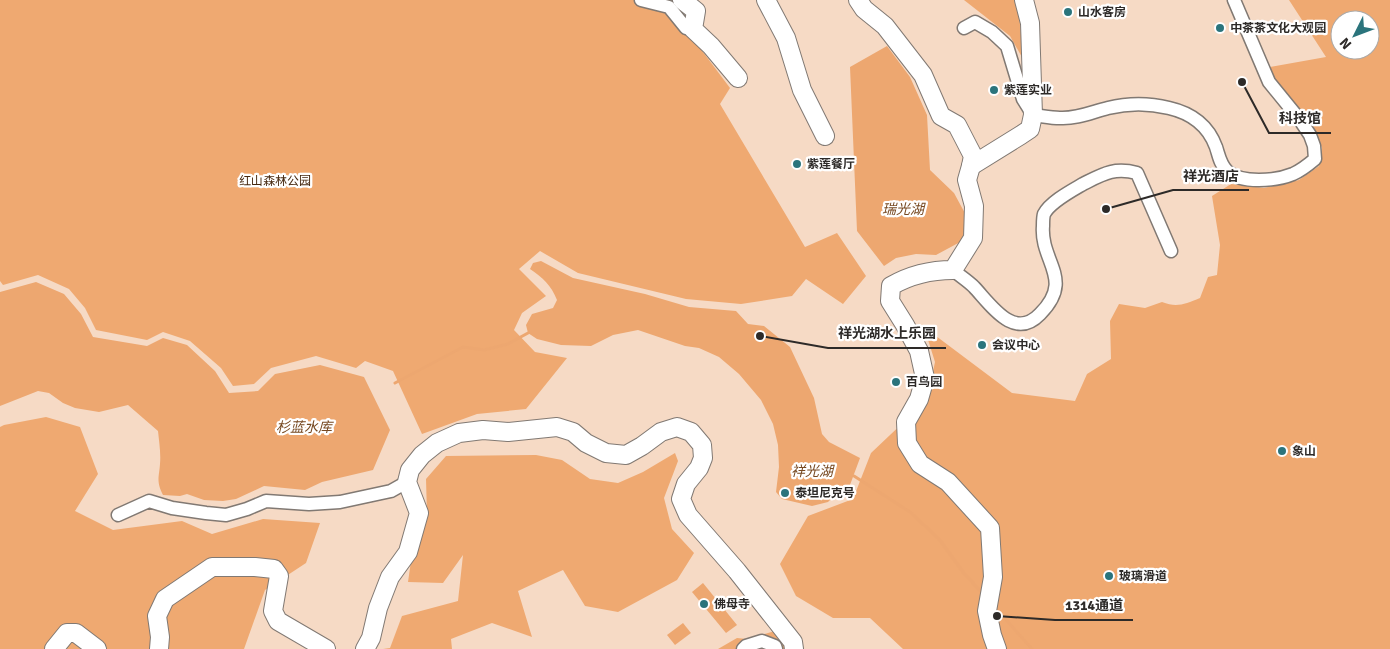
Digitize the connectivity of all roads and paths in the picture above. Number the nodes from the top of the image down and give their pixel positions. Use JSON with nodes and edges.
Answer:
{"nodes":[{"id":1,"x":641,"y":0,"type":"edge"},
{"id":2,"x":682,"y":0,"type":"edge"},
{"id":3,"x":766,"y":0,"type":"edge"},
{"id":4,"x":858,"y":0,"type":"edge"},
{"id":5,"x":1024,"y":0,"type":"edge"},
{"id":6,"x":1234,"y":0,"type":"edge"},
{"id":7,"x":964,"y":28,"type":"dead end"},
{"id":8,"x":693,"y":29,"type":"junction"},
{"id":9,"x":738,"y":78,"type":"dead end"},
{"id":10,"x":1033,"y":114,"type":"junction"},
{"id":11,"x":825,"y":136,"type":"dead end"},
{"id":12,"x":971,"y":166,"type":"junction"},
{"id":13,"x":1171,"y":251,"type":"dead end"},
{"id":14,"x":953,"y":270,"type":"junction"},
{"id":15,"x":407,"y":482,"type":"junction"},
{"id":16,"x":118,"y":515,"type":"dead end"},
{"id":17,"x":54,"y":649,"type":"edge"},
{"id":18,"x":97,"y":649,"type":"edge"},
{"id":19,"x":159,"y":649,"type":"edge"},
{"id":20,"x":326,"y":649,"type":"edge"},
{"id":21,"x":365,"y":649,"type":"edge"},
{"id":22,"x":743,"y":649,"type":"edge"},
{"id":23,"x":776,"y":649,"type":"edge"},
{"id":24,"x":794,"y":649,"type":"edge"},
{"id":25,"x":997,"y":649,"type":"edge"}],
"edges":[{"from":1,"to":8,"type":"street"},
{"from":2,"to":8,"type":"street"},
{"from":3,"to":11,"type":"street"},
{"from":4,"to":12,"type":"street"},
{"from":5,"to":10,"type":"street"},
{"from":6,"to":10,"type":"street"},
{"from":7,"to":10,"type":"street"},
{"from":8,"to":9,"type":"street"},
{"from":10,"to":12,"type":"street"},
{"from":12,"to":14,"type":"street"},
{"from":13,"to":14,"type":"street"},
{"from":14,"to":25,"type":"street"},
{"from":15,"to":16,"type":"street"},
{"from":15,"to":21,"type":"street"},
{"from":15,"to":24,"type":"street"},
{"from":17,"to":18,"type":"street"},
{"from":19,"to":20,"type":"street"},
{"from":22,"to":23,"type":"street"}]}
